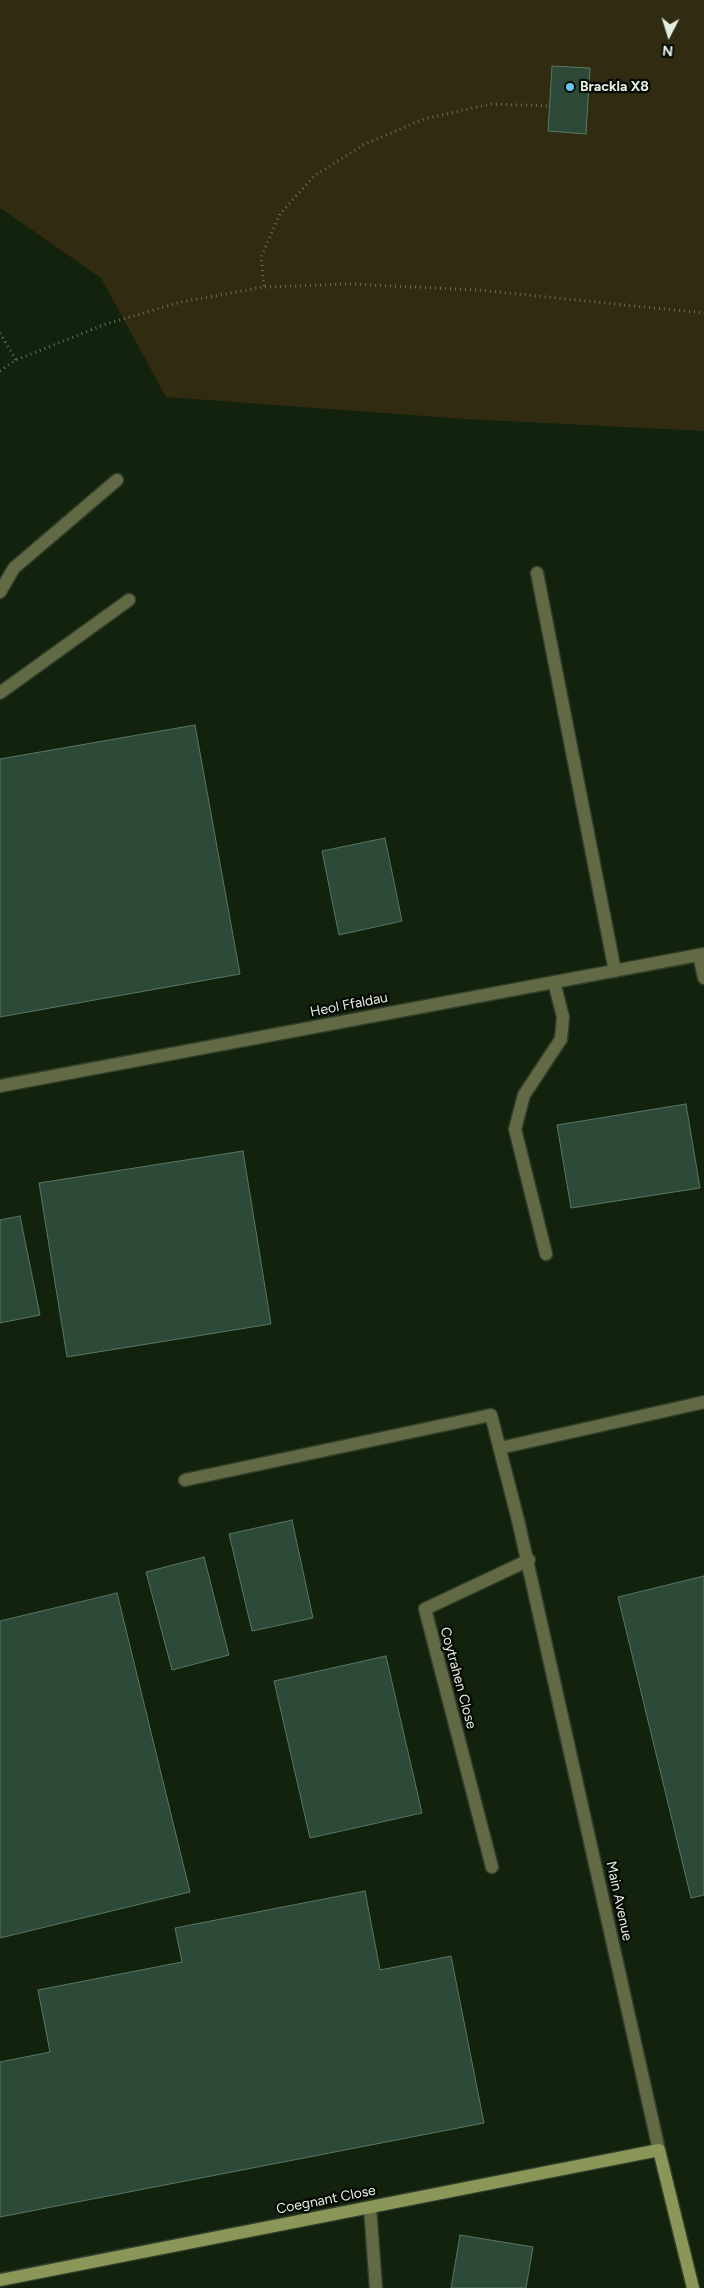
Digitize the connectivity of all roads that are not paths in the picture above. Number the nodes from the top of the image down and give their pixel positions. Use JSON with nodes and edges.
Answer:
{"nodes":[{"id":1,"x":116,"y":480,"type":"dead end"},
{"id":2,"x":536,"y":573,"type":"dead end"},
{"id":3,"x":0,"y":592,"type":"edge"},
{"id":4,"x":129,"y":600,"type":"dead end"},
{"id":5,"x":0,"y":693,"type":"edge"},
{"id":6,"x":702,"y":955,"type":"edge"},
{"id":7,"x":615,"y":971,"type":"junction"},
{"id":8,"x":704,"y":978,"type":"edge"},
{"id":9,"x":554,"y":982,"type":"junction"},
{"id":10,"x":0,"y":1086,"type":"edge"},
{"id":11,"x":546,"y":1254,"type":"dead end"},
{"id":12,"x":704,"y":1402,"type":"edge"},
{"id":13,"x":500,"y":1448,"type":"junction"},
{"id":14,"x":186,"y":1480,"type":"dead end"},
{"id":15,"x":529,"y":1560,"type":"junction"},
{"id":16,"x":492,"y":1866,"type":"dead end"},
{"id":17,"x":659,"y":2150,"type":"junction"},
{"id":18,"x":370,"y":2207,"type":"junction"},
{"id":19,"x":0,"y":2280,"type":"edge"},
{"id":20,"x":376,"y":2288,"type":"edge"},
{"id":21,"x":693,"y":2288,"type":"edge"}],
"edges":[{"from":1,"to":3,"type":"street"},
{"from":2,"to":7,"type":"street"},
{"from":4,"to":5,"type":"street"},
{"from":6,"to":7,"type":"street","name":"Heol Ffaldau"},
{"from":6,"to":8,"type":"street"},
{"from":7,"to":9,"type":"street","name":"Heol Ffaldau"},
{"from":9,"to":10,"type":"street","name":"Heol Ffaldau"},
{"from":9,"to":11,"type":"street"},
{"from":12,"to":13,"type":"street"},
{"from":13,"to":14,"type":"street","name":"Main Avenue"},
{"from":13,"to":15,"type":"street","name":"Main Avenue"},
{"from":15,"to":16,"type":"street","name":"Coytrahen Close"},
{"from":15,"to":17,"type":"street","name":"Main Avenue"},
{"from":17,"to":18,"type":"street","name":"Coegnant Close"},
{"from":17,"to":21,"type":"street","name":"Main Avenue"},
{"from":18,"to":19,"type":"street","name":"Coegnant Close"},
{"from":18,"to":20,"type":"street"}]}
